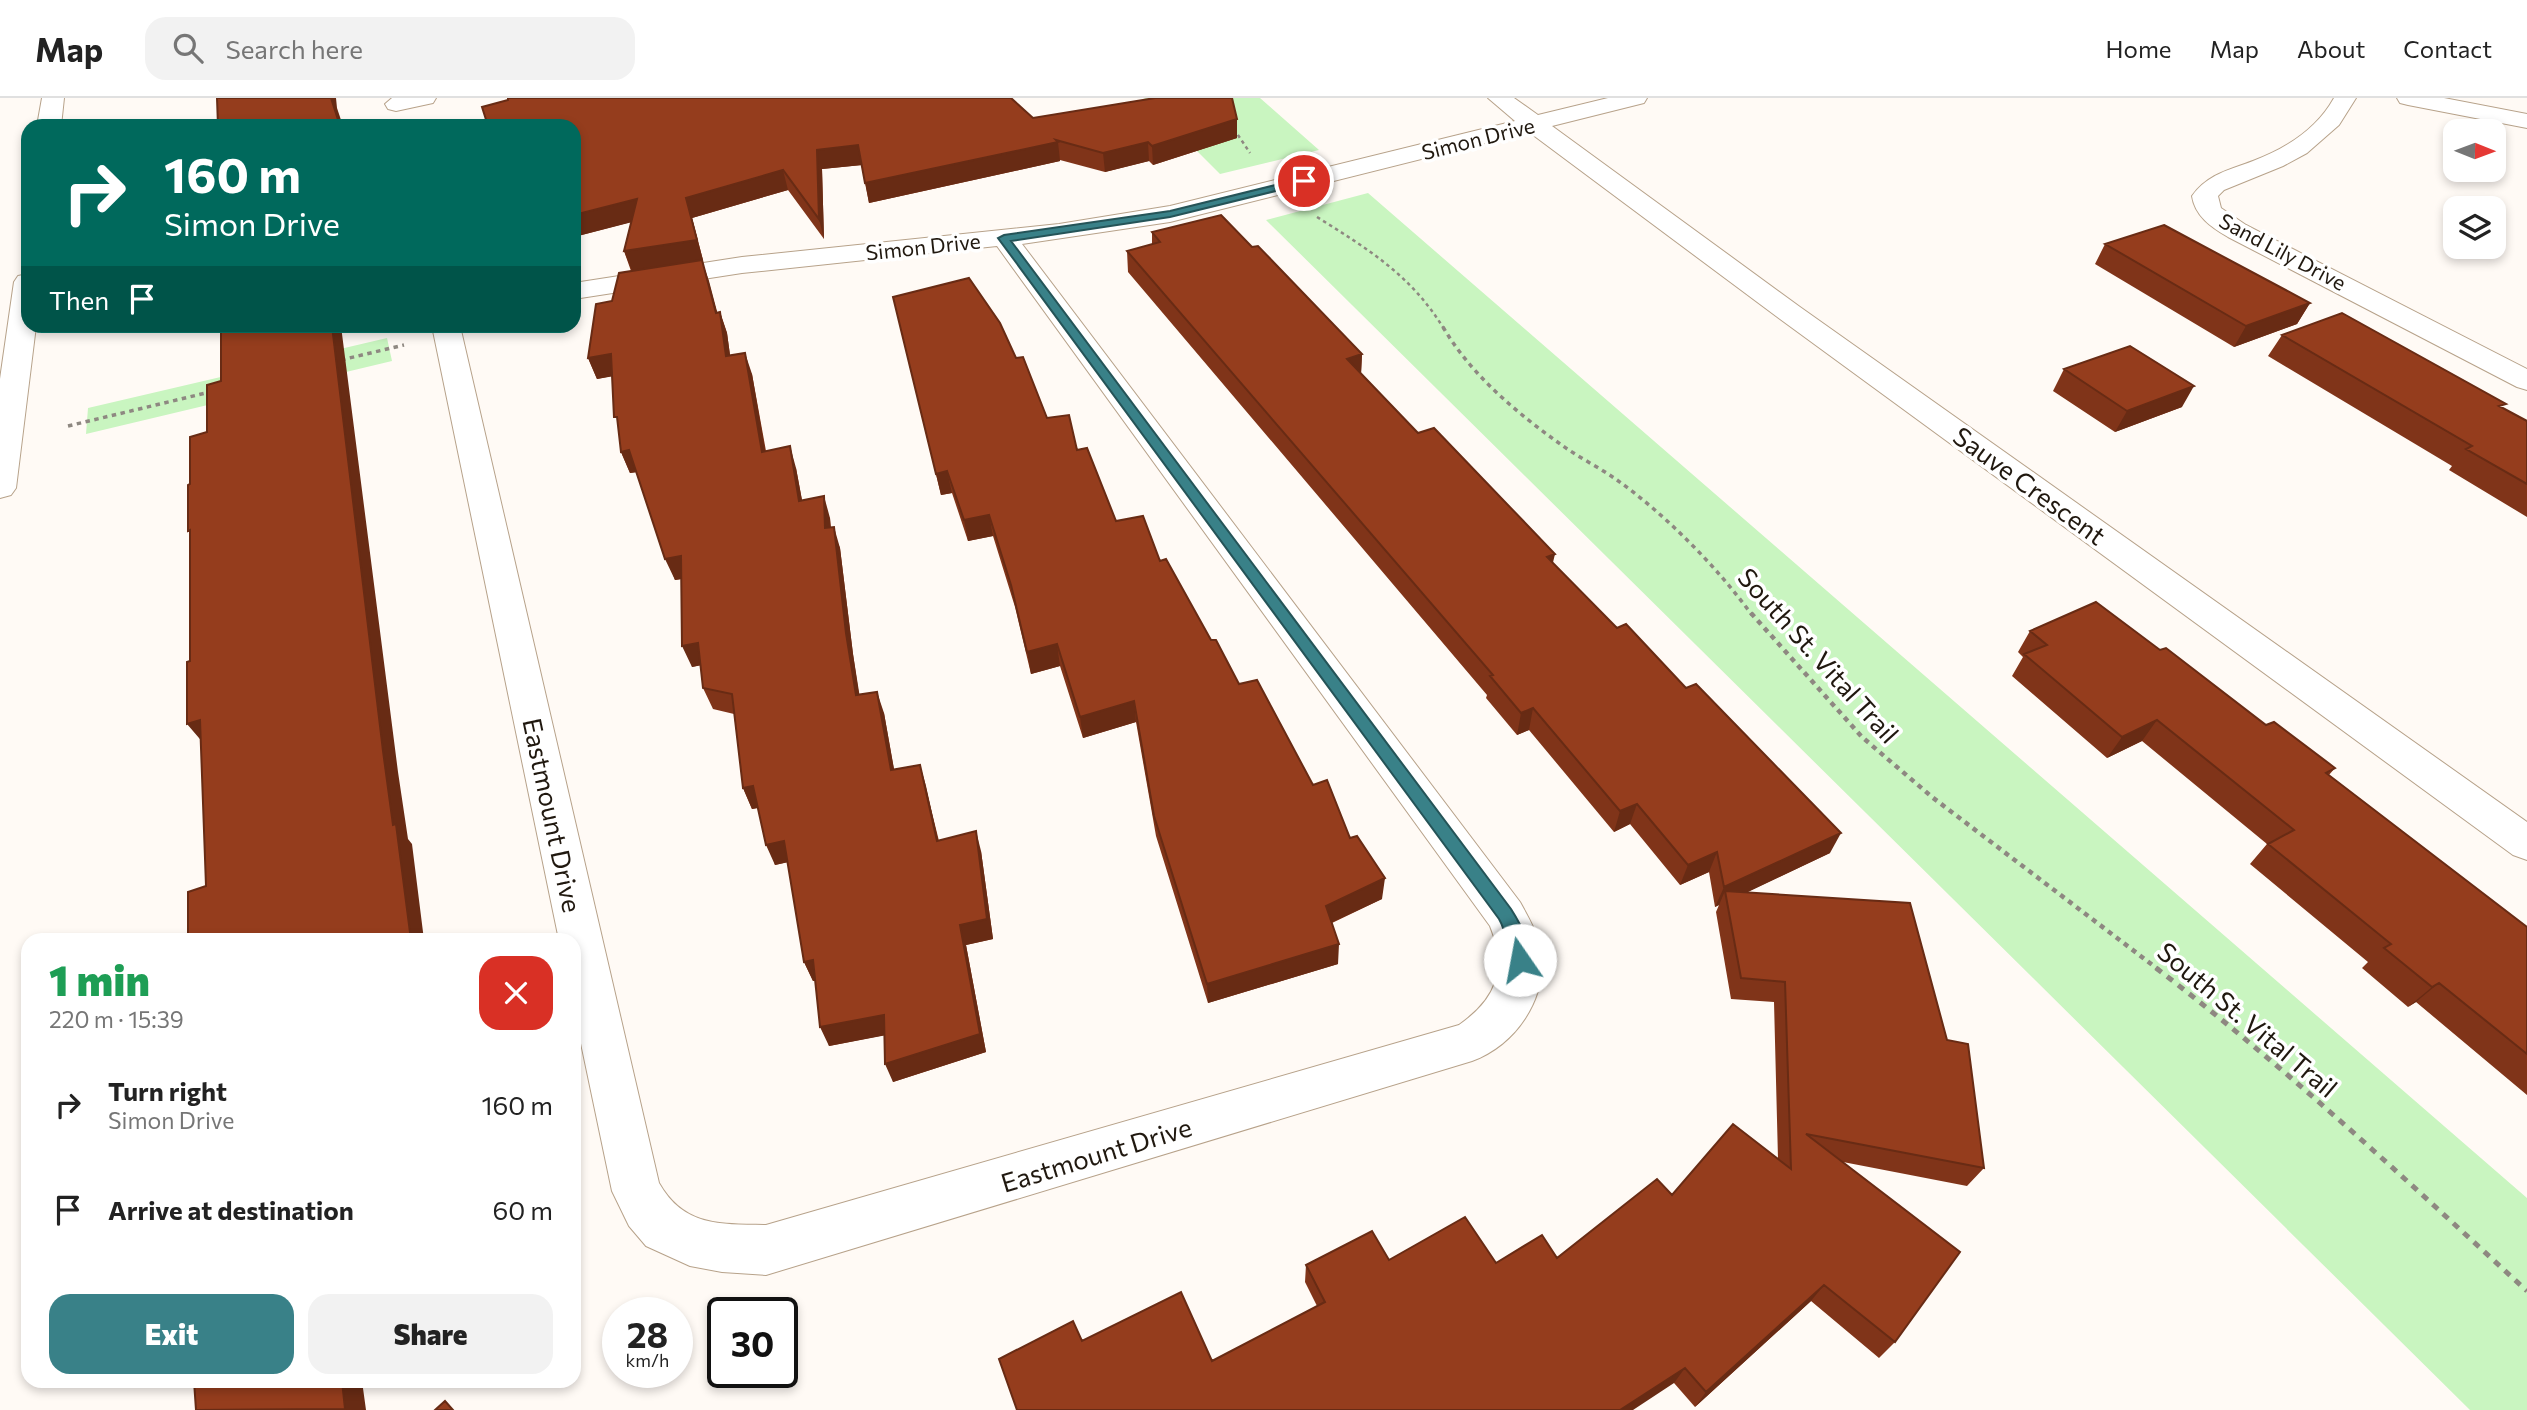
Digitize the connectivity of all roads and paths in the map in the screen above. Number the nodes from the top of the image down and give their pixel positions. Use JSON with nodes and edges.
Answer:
{"nodes":[{"id":1,"x":53,"y":98,"type":"edge"},
{"id":2,"x":425,"y":98,"type":"edge"},
{"id":3,"x":1499,"y":98,"type":"edge"},
{"id":4,"x":1636,"y":98,"type":"edge"},
{"id":5,"x":2345,"y":98,"type":"edge"},
{"id":6,"x":2408,"y":98,"type":"edge"},
{"id":7,"x":398,"y":109,"type":"edge"},
{"id":8,"x":50,"y":119,"type":"edge"},
{"id":9,"x":1227,"y":119,"type":"edge"},
{"id":10,"x":2527,"y":121,"type":"edge"},
{"id":11,"x":1534,"y":125,"type":"junction"},
{"id":12,"x":1279,"y":187,"type":"junction"},
{"id":13,"x":1004,"y":238,"type":"junction"},
{"id":14,"x":581,"y":290,"type":"edge"},
{"id":15,"x":21,"y":322,"type":"edge"},
{"id":16,"x":436,"y":333,"type":"edge"},
{"id":17,"x":448,"y":333,"type":"edge"},
{"id":18,"x":339,"y":360,"type":"edge"},
{"id":19,"x":2527,"y":381,"type":"edge"},
{"id":20,"x":217,"y":390,"type":"edge"},
{"id":21,"x":5,"y":414,"type":"edge"},
{"id":22,"x":68,"y":426,"type":"dead end"},
{"id":23,"x":0,"y":488,"type":"edge"},
{"id":24,"x":2527,"y":844,"type":"edge"},
{"id":25,"x":579,"y":933,"type":"edge"},
{"id":26,"x":581,"y":940,"type":"edge"},
{"id":27,"x":2527,"y":1292,"type":"edge"}],
"edges":[{"from":1,"to":8,"type":"street"},
{"from":2,"to":7,"type":"street"},
{"from":3,"to":11,"type":"street","name":"Sauve Crescent"},
{"from":4,"to":11,"type":"street","name":"Simon Drive"},
{"from":5,"to":19,"type":"street","name":"Sand Lily Drive"},
{"from":6,"to":10,"type":"street"},
{"from":9,"to":12,"type":"path","name":"South St. Vital Trail"},
{"from":11,"to":12,"type":"street","name":"Simon Drive"},
{"from":11,"to":24,"type":"street","name":"Sauve Crescent"},
{"from":12,"to":13,"type":"street","name":"Simon Drive"},
{"from":12,"to":27,"type":"path","name":"South St. Vital Trail"},
{"from":13,"to":14,"type":"street","name":"Simon Drive"},
{"from":13,"to":26,"type":"street","name":"Eastmount Drive"},
{"from":15,"to":21,"type":"street"},
{"from":16,"to":18,"type":"path"},
{"from":17,"to":25,"type":"street","name":"Eastmount Drive"},
{"from":20,"to":22,"type":"path"},
{"from":21,"to":23,"type":"street"}]}
